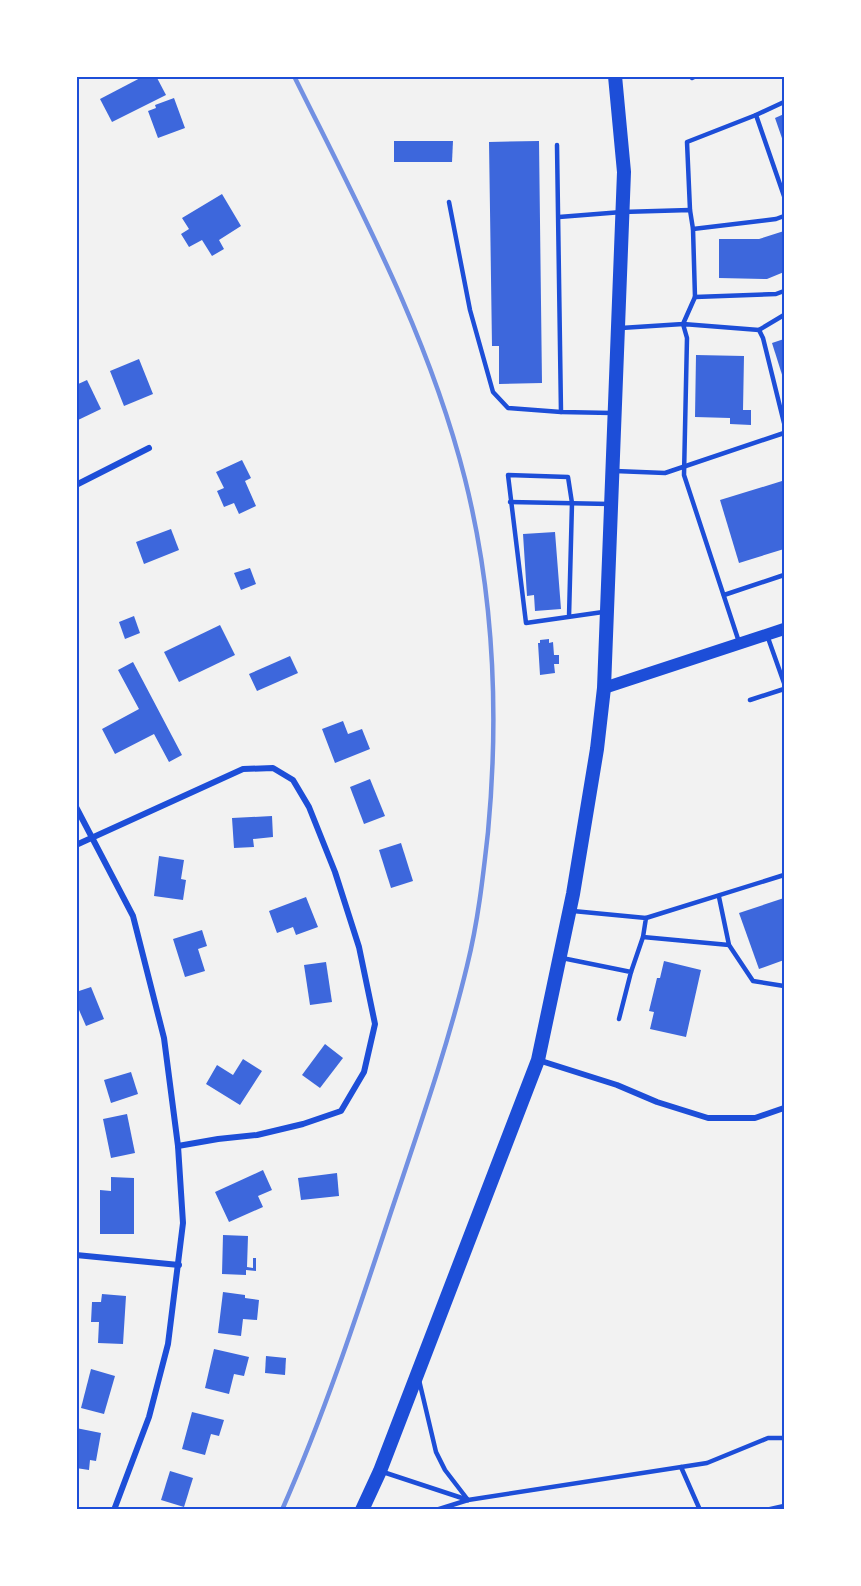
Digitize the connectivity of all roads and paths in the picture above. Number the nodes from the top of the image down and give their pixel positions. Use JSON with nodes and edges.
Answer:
{"nodes":[{"id":1,"x":615,"y":76,"type":"edge"},
{"id":2,"x":691,"y":76,"type":"edge"},
{"id":3,"x":696,"y":76,"type":"edge"},
{"id":4,"x":784,"y":102,"type":"edge"},
{"id":5,"x":756,"y":115,"type":"junction"},
{"id":6,"x":557,"y":146,"type":"dead end"},
{"id":7,"x":784,"y":196,"type":"edge"},
{"id":8,"x":449,"y":202,"type":"dead end"},
{"id":9,"x":690,"y":210,"type":"junction"},
{"id":10,"x":622,"y":212,"type":"junction"},
{"id":11,"x":784,"y":216,"type":"edge"},
{"id":12,"x":559,"y":217,"type":"junction"},
{"id":13,"x":693,"y":229,"type":"junction"},
{"id":14,"x":784,"y":291,"type":"edge"},
{"id":15,"x":695,"y":297,"type":"junction"},
{"id":16,"x":784,"y":315,"type":"edge"},
{"id":17,"x":683,"y":324,"type":"junction"},
{"id":18,"x":618,"y":328,"type":"junction"},
{"id":19,"x":759,"y":330,"type":"junction"},
{"id":20,"x":561,"y":412,"type":"junction"},
{"id":21,"x":615,"y":413,"type":"junction"},
{"id":22,"x":784,"y":423,"type":"edge"},
{"id":23,"x":784,"y":433,"type":"edge"},
{"id":24,"x":149,"y":448,"type":"dead end"},
{"id":25,"x":686,"y":465,"type":"junction"},
{"id":26,"x":613,"y":471,"type":"junction"},
{"id":27,"x":76,"y":485,"type":"edge"},
{"id":28,"x":510,"y":502,"type":"junction"},
{"id":29,"x":572,"y":503,"type":"junction"},
{"id":30,"x":611,"y":504,"type":"junction"},
{"id":31,"x":784,"y":575,"type":"edge"},
{"id":32,"x":724,"y":595,"type":"junction"},
{"id":33,"x":607,"y":612,"type":"junction"},
{"id":34,"x":569,"y":617,"type":"junction"},
{"id":35,"x":784,"y":629,"type":"edge"},
{"id":36,"x":767,"y":634,"type":"junction"},
{"id":37,"x":739,"y":644,"type":"junction"},
{"id":38,"x":784,"y":683,"type":"edge"},
{"id":39,"x":604,"y":688,"type":"junction"},
{"id":40,"x":784,"y":689,"type":"edge"},
{"id":41,"x":750,"y":700,"type":"dead end"},
{"id":42,"x":76,"y":807,"type":"edge"},
{"id":43,"x":92,"y":837,"type":"junction"},
{"id":44,"x":76,"y":845,"type":"edge"},
{"id":45,"x":784,"y":875,"type":"edge"},
{"id":46,"x":719,"y":897,"type":"junction"},
{"id":47,"x":570,"y":910,"type":"junction"},
{"id":48,"x":646,"y":918,"type":"junction"},
{"id":49,"x":643,"y":937,"type":"junction"},
{"id":50,"x":729,"y":945,"type":"junction"},
{"id":51,"x":560,"y":957,"type":"junction"},
{"id":52,"x":631,"y":972,"type":"junction"},
{"id":53,"x":784,"y":986,"type":"edge"},
{"id":54,"x":619,"y":1019,"type":"dead end"},
{"id":55,"x":538,"y":1060,"type":"junction"},
{"id":56,"x":784,"y":1108,"type":"edge"},
{"id":57,"x":178,"y":1146,"type":"junction"},
{"id":58,"x":76,"y":1255,"type":"edge"},
{"id":59,"x":179,"y":1265,"type":"junction"},
{"id":60,"x":418,"y":1373,"type":"junction"},
{"id":61,"x":784,"y":1438,"type":"edge"},
{"id":62,"x":681,"y":1467,"type":"junction"},
{"id":63,"x":380,"y":1472,"type":"junction"},
{"id":64,"x":468,"y":1500,"type":"junction"},
{"id":65,"x":784,"y":1506,"type":"edge"},
{"id":66,"x":114,"y":1509,"type":"edge"},
{"id":67,"x":362,"y":1509,"type":"edge"},
{"id":68,"x":436,"y":1509,"type":"edge"},
{"id":69,"x":700,"y":1509,"type":"edge"},
{"id":70,"x":766,"y":1509,"type":"edge"},
{"id":71,"x":775,"y":1509,"type":"edge"}],
"edges":[{"from":1,"to":10,"type":"main road"},
{"from":2,"to":3,"type":"lane"},
{"from":4,"to":5,"type":"lane"},
{"from":5,"to":7,"type":"lane"},
{"from":5,"to":9,"type":"lane"},
{"from":6,"to":12,"type":"lane"},
{"from":8,"to":20,"type":"lane"},
{"from":9,"to":10,"type":"lane"},
{"from":9,"to":13,"type":"lane"},
{"from":10,"to":12,"type":"lane"},
{"from":10,"to":18,"type":"main road"},
{"from":11,"to":13,"type":"lane"},
{"from":12,"to":20,"type":"lane"},
{"from":13,"to":15,"type":"lane"},
{"from":14,"to":15,"type":"lane"},
{"from":15,"to":17,"type":"lane"},
{"from":16,"to":19,"type":"lane"},
{"from":17,"to":18,"type":"lane"},
{"from":17,"to":19,"type":"lane"},
{"from":17,"to":25,"type":"lane"},
{"from":18,"to":21,"type":"main road"},
{"from":19,"to":22,"type":"lane"},
{"from":20,"to":21,"type":"lane"},
{"from":21,"to":26,"type":"main road"},
{"from":23,"to":25,"type":"lane"},
{"from":24,"to":27,"type":"street"},
{"from":25,"to":26,"type":"lane"},
{"from":25,"to":32,"type":"lane"},
{"from":26,"to":30,"type":"main road"},
{"from":28,"to":29,"type":"lane"},
{"from":28,"to":29,"type":"lane"},
{"from":28,"to":34,"type":"lane"},
{"from":29,"to":30,"type":"lane"},
{"from":29,"to":34,"type":"lane"},
{"from":30,"to":33,"type":"main road"},
{"from":31,"to":32,"type":"lane"},
{"from":32,"to":37,"type":"lane"},
{"from":33,"to":34,"type":"lane"},
{"from":33,"to":39,"type":"main road"},
{"from":35,"to":36,"type":"main road"},
{"from":36,"to":37,"type":"main road"},
{"from":36,"to":38,"type":"lane"},
{"from":37,"to":39,"type":"main road"},
{"from":39,"to":47,"type":"main road"},
{"from":40,"to":41,"type":"lane"},
{"from":42,"to":43,"type":"street"},
{"from":43,"to":44,"type":"street"},
{"from":43,"to":57,"type":"street"},
{"from":43,"to":57,"type":"street"},
{"from":45,"to":46,"type":"lane"},
{"from":46,"to":48,"type":"lane"},
{"from":46,"to":50,"type":"lane"},
{"from":47,"to":48,"type":"lane"},
{"from":47,"to":51,"type":"main road"},
{"from":48,"to":49,"type":"lane"},
{"from":49,"to":50,"type":"lane"},
{"from":49,"to":52,"type":"lane"},
{"from":50,"to":53,"type":"lane"},
{"from":51,"to":52,"type":"lane"},
{"from":51,"to":55,"type":"main road"},
{"from":52,"to":54,"type":"lane"},
{"from":55,"to":56,"type":"street"},
{"from":55,"to":60,"type":"main road"},
{"from":57,"to":59,"type":"street"},
{"from":58,"to":59,"type":"street"},
{"from":59,"to":66,"type":"street"},
{"from":60,"to":63,"type":"main road"},
{"from":60,"to":64,"type":"lane"},
{"from":61,"to":62,"type":"lane"},
{"from":62,"to":64,"type":"lane"},
{"from":62,"to":69,"type":"lane"},
{"from":63,"to":64,"type":"lane"},
{"from":63,"to":67,"type":"main road"},
{"from":64,"to":68,"type":"lane"},
{"from":65,"to":71,"type":"lane"},
{"from":70,"to":71,"type":"lane"}]}
